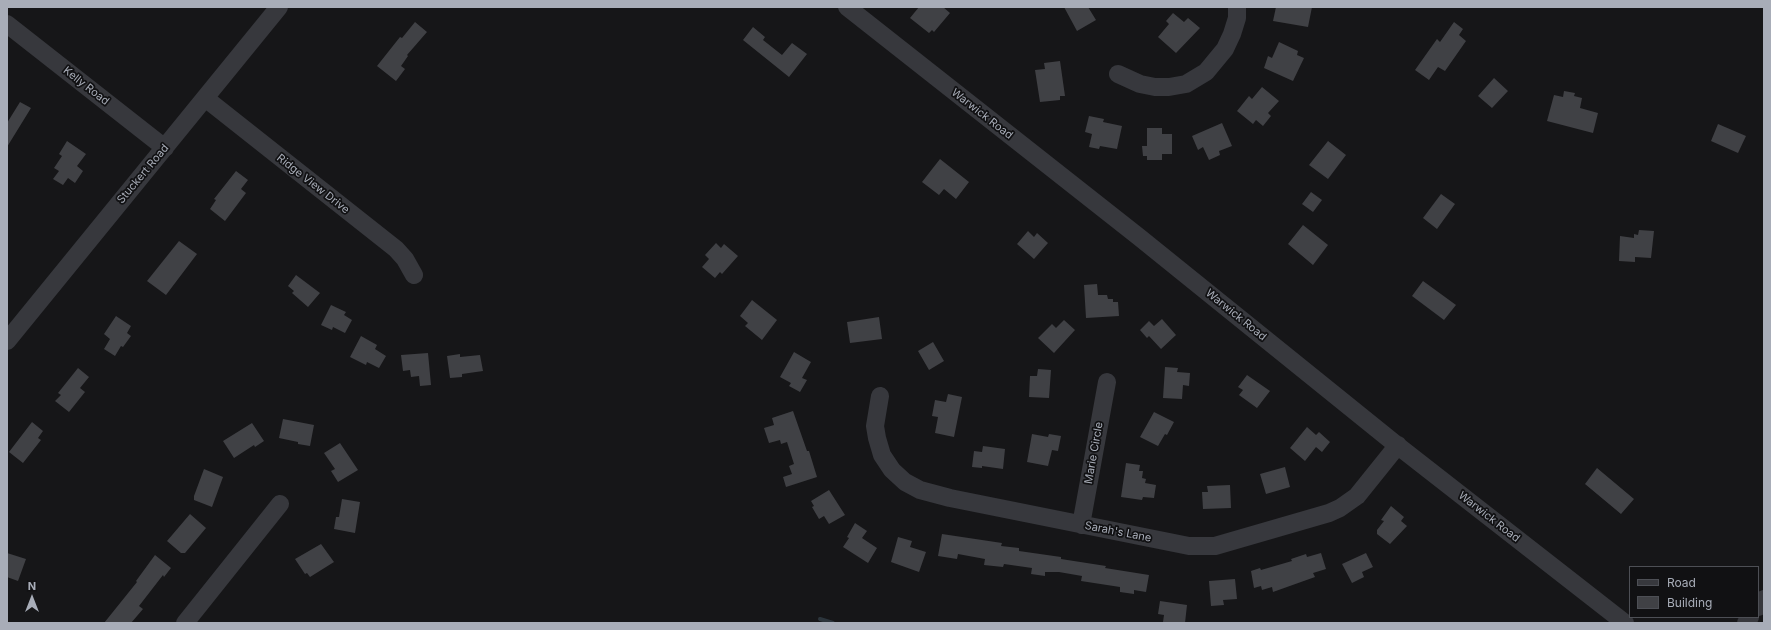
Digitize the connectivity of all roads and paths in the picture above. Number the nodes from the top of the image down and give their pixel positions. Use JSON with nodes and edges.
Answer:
{"nodes":[{"id":1,"x":279,"y":7,"type":"edge"},
{"id":2,"x":1237,"y":7,"type":"edge"},
{"id":3,"x":853,"y":9,"type":"edge"},
{"id":4,"x":7,"y":24,"type":"edge"},
{"id":5,"x":1118,"y":74,"type":"dead end"},
{"id":6,"x":205,"y":98,"type":"junction"},
{"id":7,"x":165,"y":148,"type":"junction"},
{"id":8,"x":414,"y":275,"type":"dead end"},
{"id":9,"x":7,"y":341,"type":"edge"},
{"id":10,"x":1108,"y":382,"type":"dead end"},
{"id":11,"x":880,"y":396,"type":"dead end"},
{"id":12,"x":1398,"y":445,"type":"junction"},
{"id":13,"x":280,"y":504,"type":"dead end"},
{"id":14,"x":1081,"y":525,"type":"junction"},
{"id":15,"x":185,"y":623,"type":"edge"},
{"id":16,"x":1625,"y":623,"type":"edge"}],
"edges":[{"from":1,"to":6,"type":"street","name":"Stuckert Road"},
{"from":2,"to":5,"type":"street"},
{"from":3,"to":12,"type":"street","name":"Warwick Road"},
{"from":4,"to":7,"type":"street","name":"Kelly Road"},
{"from":6,"to":7,"type":"street","name":"Stuckert Road"},
{"from":6,"to":8,"type":"street","name":"Ridge View Drive"},
{"from":7,"to":9,"type":"street","name":"Stuckert Road"},
{"from":10,"to":14,"type":"street","name":"Marie Circle"},
{"from":11,"to":14,"type":"street","name":"Sarah's Lane"},
{"from":12,"to":14,"type":"street","name":"Sarah's Lane"},
{"from":12,"to":16,"type":"street","name":"Warwick Road"},
{"from":13,"to":15,"type":"street"}]}
